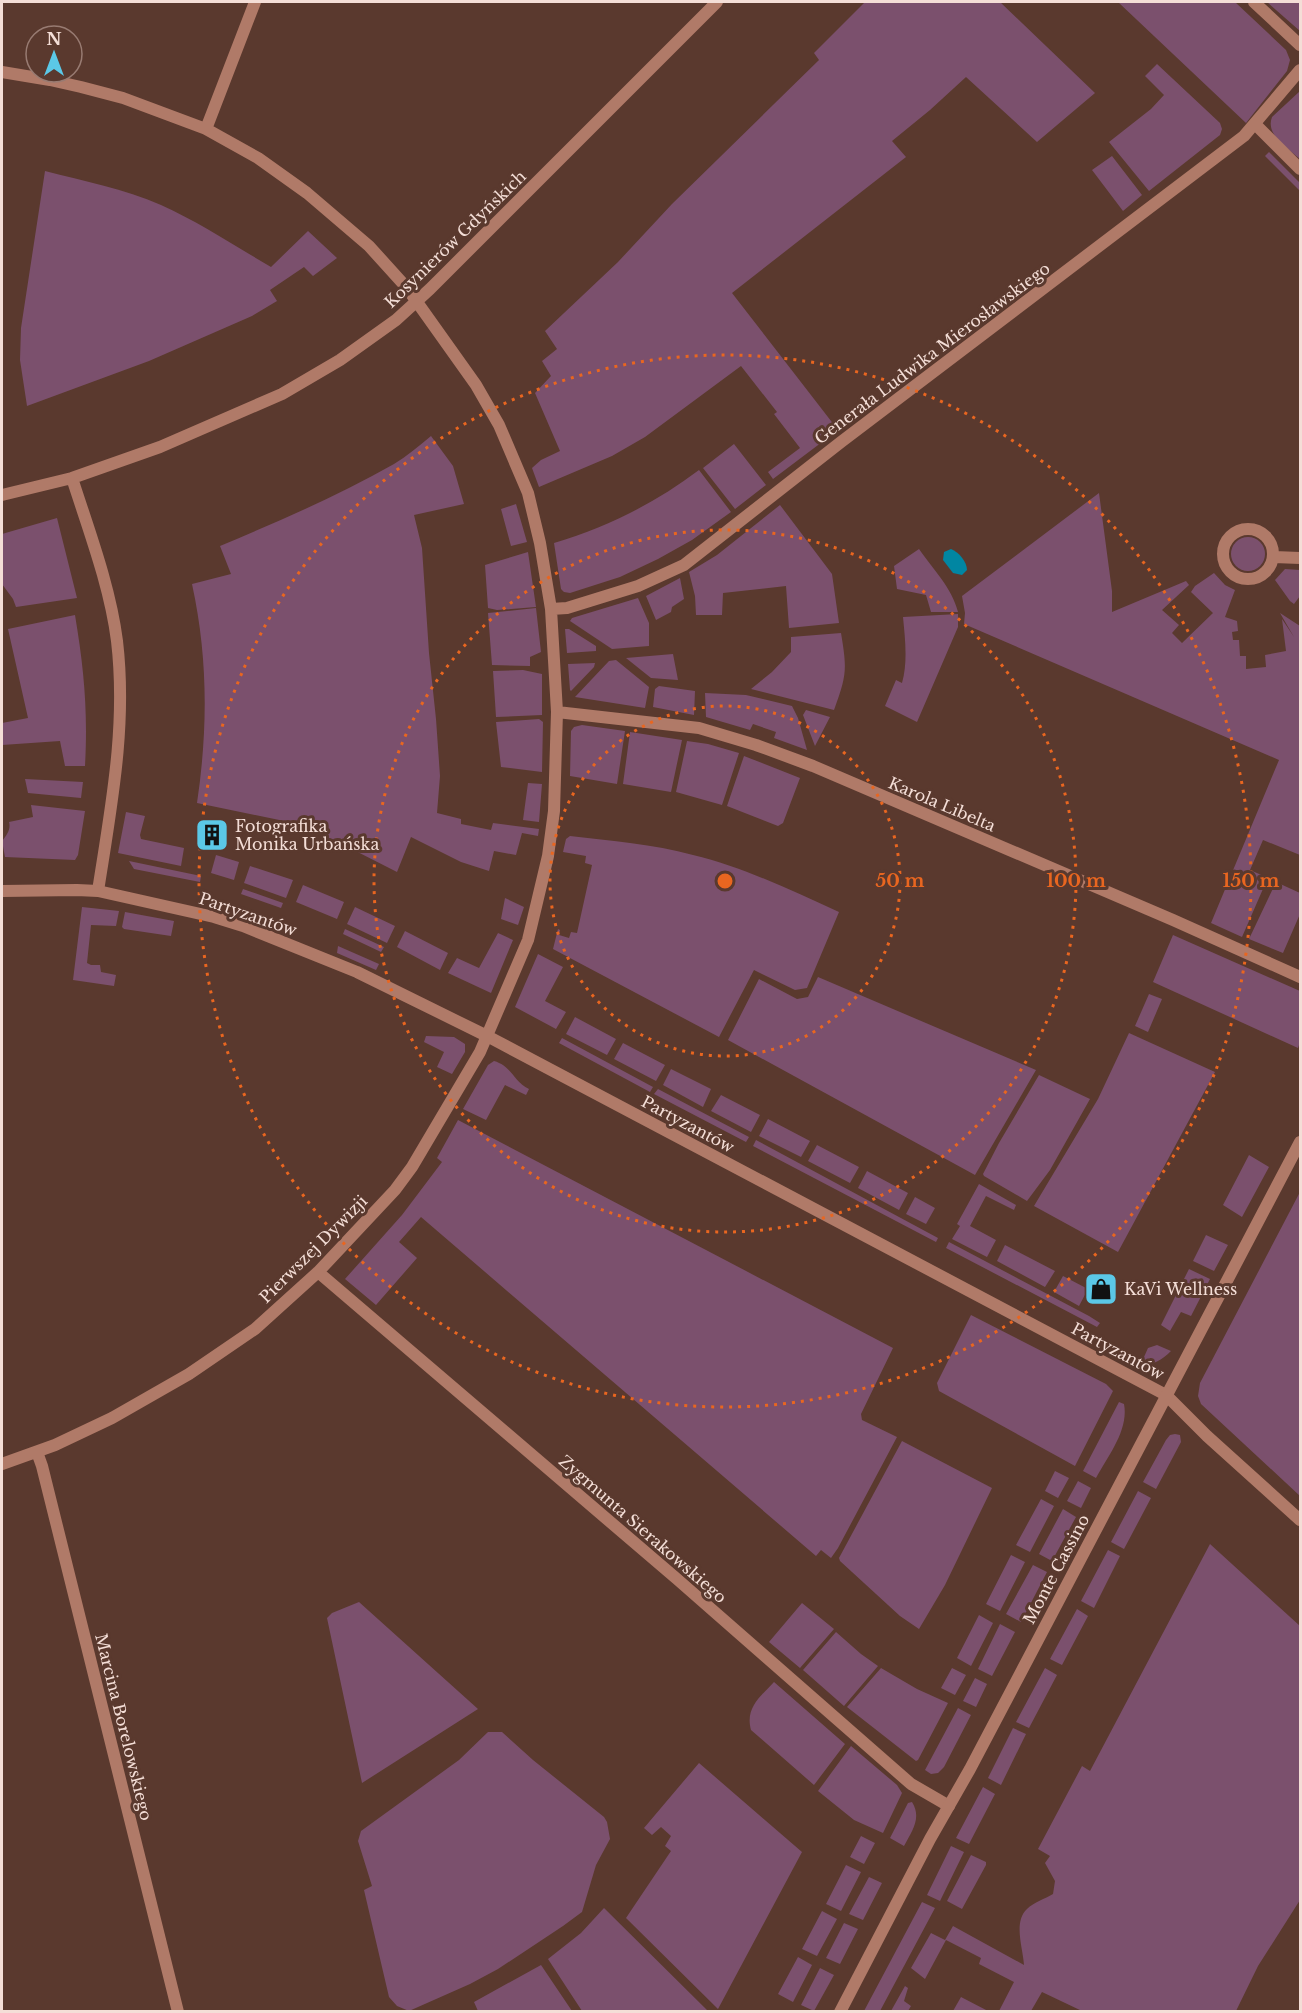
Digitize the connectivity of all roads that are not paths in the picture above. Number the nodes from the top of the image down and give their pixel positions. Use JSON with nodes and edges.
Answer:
{"nodes":[{"id":1,"x":255,"y":2,"type":"edge"},
{"id":2,"x":717,"y":2,"type":"edge"},
{"id":3,"x":1254,"y":2,"type":"edge"},
{"id":4,"x":1300,"y":45,"type":"edge"},
{"id":5,"x":1300,"y":69,"type":"edge"},
{"id":6,"x":2,"y":72,"type":"edge"},
{"id":7,"x":1255,"y":124,"type":"junction"},
{"id":8,"x":206,"y":129,"type":"junction"},
{"id":9,"x":1300,"y":169,"type":"edge"},
{"id":10,"x":416,"y":302,"type":"junction"},
{"id":11,"x":72,"y":478,"type":"junction"},
{"id":12,"x":2,"y":495,"type":"edge"},
{"id":13,"x":1274,"y":557,"type":"junction"},
{"id":14,"x":1300,"y":558,"type":"edge"},
{"id":15,"x":551,"y":609,"type":"junction"},
{"id":16,"x":556,"y":712,"type":"junction"},
{"id":17,"x":2,"y":891,"type":"edge"},
{"id":18,"x":98,"y":891,"type":"junction"},
{"id":19,"x":1300,"y":977,"type":"edge"},
{"id":20,"x":487,"y":1036,"type":"junction"},
{"id":21,"x":1300,"y":1142,"type":"edge"},
{"id":22,"x":318,"y":1272,"type":"junction"},
{"id":23,"x":1166,"y":1395,"type":"junction"},
{"id":24,"x":37,"y":1452,"type":"junction"},
{"id":25,"x":2,"y":1464,"type":"edge"},
{"id":26,"x":1300,"y":1520,"type":"edge"},
{"id":27,"x":949,"y":1806,"type":"junction"},
{"id":28,"x":178,"y":2012,"type":"edge"},
{"id":29,"x":840,"y":2012,"type":"edge"}],
"edges":[{"from":1,"to":8,"type":"street"},
{"from":2,"to":10,"type":"street","name":"Kosynierów Gdyńskich"},
{"from":3,"to":4,"type":"street"},
{"from":5,"to":7,"type":"street","name":"Generała Ludwika Mierosławskiego"},
{"from":6,"to":8,"type":"street","name":"Pierwszej Dywizji"},
{"from":7,"to":9,"type":"street"},
{"from":7,"to":15,"type":"street","name":"Generała Ludwika Mierosławskiego"},
{"from":8,"to":10,"type":"street","name":"Pierwszej Dywizji"},
{"from":10,"to":11,"type":"street","name":"Kosynierów Gdyńskich"},
{"from":10,"to":15,"type":"street","name":"Pierwszej Dywizji"},
{"from":11,"to":12,"type":"street","name":"Kosynierów Gdyńskich"},
{"from":11,"to":18,"type":"street"},
{"from":13,"to":13,"type":"street"},
{"from":13,"to":14,"type":"street"},
{"from":15,"to":16,"type":"street","name":"Pierwszej Dywizji"},
{"from":16,"to":19,"type":"street","name":"Karola Libelta"},
{"from":16,"to":20,"type":"street","name":"Pierwszej Dywizji"},
{"from":17,"to":18,"type":"street","name":"Partyzantów"},
{"from":18,"to":20,"type":"street","name":"Partyzantów"},
{"from":20,"to":22,"type":"street","name":"Pierwszej Dywizji"},
{"from":20,"to":23,"type":"street","name":"Partyzantów"},
{"from":21,"to":23,"type":"street","name":"Monte Cassino"},
{"from":22,"to":24,"type":"street","name":"Pierwszej Dywizji"},
{"from":22,"to":27,"type":"street","name":"Zygmunta Sierakowskiego"},
{"from":23,"to":26,"type":"street","name":"Partyzantów"},
{"from":23,"to":27,"type":"street","name":"Monte Cassino"},
{"from":24,"to":25,"type":"street","name":"Pierwszej Dywizji"},
{"from":24,"to":28,"type":"street","name":"Marcina Borelowskiego"},
{"from":27,"to":29,"type":"street","name":"Monte Cassino"}]}
